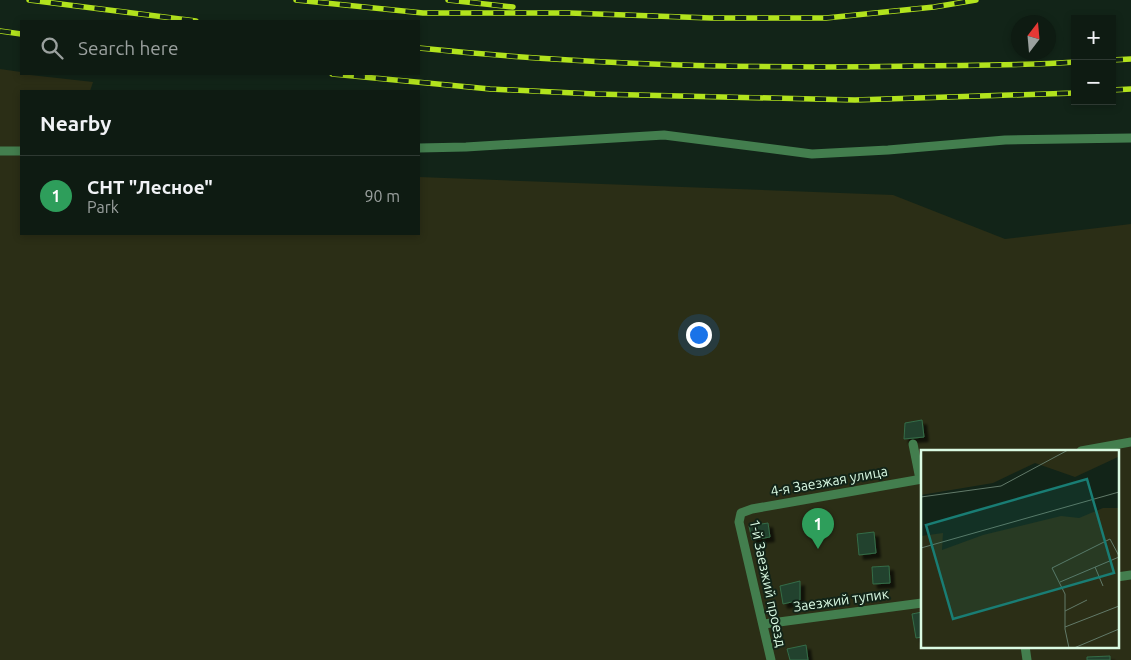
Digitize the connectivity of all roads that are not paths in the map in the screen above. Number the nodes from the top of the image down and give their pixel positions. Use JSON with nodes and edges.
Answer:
{"nodes":[{"id":1,"x":1131,"y":138,"type":"edge"},
{"id":2,"x":420,"y":148,"type":"edge"},
{"id":3,"x":0,"y":151,"type":"edge"},
{"id":4,"x":20,"y":151,"type":"edge"},
{"id":5,"x":1131,"y":442,"type":"edge"},
{"id":6,"x":913,"y":444,"type":"dead end"},
{"id":7,"x":1086,"y":450,"type":"edge"},
{"id":8,"x":921,"y":479,"type":"edge"},
{"id":9,"x":741,"y":513,"type":"joint"},
{"id":10,"x":1131,"y":575,"type":"edge"},
{"id":11,"x":1118,"y":576,"type":"edge"},
{"id":12,"x":921,"y":602,"type":"edge"},
{"id":13,"x":764,"y":624,"type":"junction"},
{"id":14,"x":771,"y":660,"type":"edge"}],
"edges":[{"from":1,"to":2,"type":"lane"},
{"from":3,"to":4,"type":"lane"},
{"from":5,"to":7,"type":"lane"},
{"from":6,"to":8,"type":"lane"},
{"from":8,"to":9,"type":"lane","name":"4-я Заезжая улица"},
{"from":9,"to":13,"type":"lane","name":"1-й Заезжий проезд"},
{"from":10,"to":11,"type":"lane"},
{"from":12,"to":13,"type":"lane","name":"Заезжий тупик"},
{"from":13,"to":14,"type":"lane","name":"1-й Заезжий проезд"}]}
